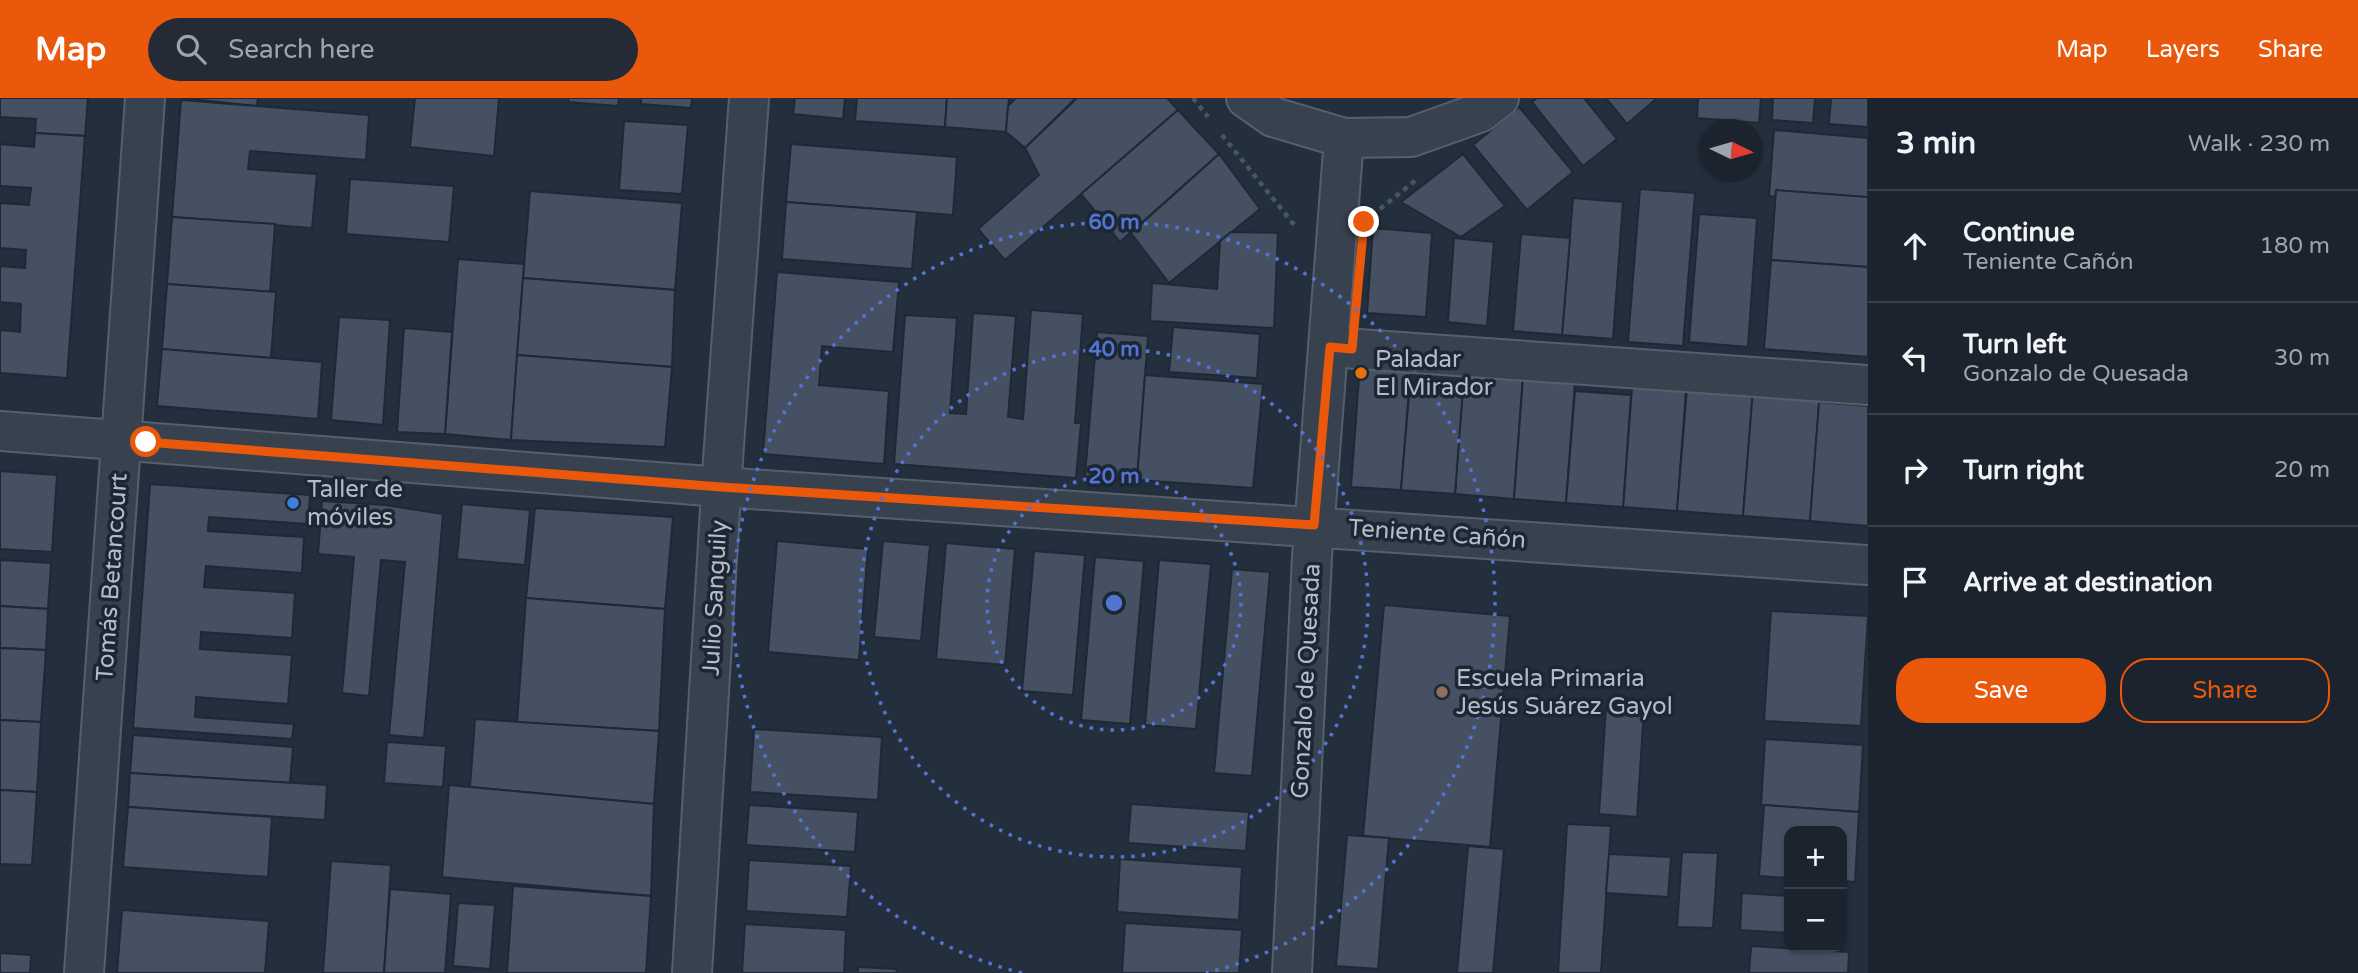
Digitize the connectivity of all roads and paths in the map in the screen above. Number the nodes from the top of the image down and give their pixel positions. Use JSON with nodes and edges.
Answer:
{"nodes":[{"id":1,"x":145,"y":98,"type":"edge"},
{"id":2,"x":749,"y":98,"type":"edge"},
{"id":3,"x":1246,"y":98,"type":"edge"},
{"id":4,"x":1499,"y":98,"type":"edge"},
{"id":5,"x":1344,"y":138,"type":"junction"},
{"id":6,"x":1426,"y":172,"type":"dead end"},
{"id":7,"x":1374,"y":214,"type":"dead end"},
{"id":8,"x":1330,"y":347,"type":"junction"},
{"id":9,"x":1868,"y":385,"type":"edge"},
{"id":10,"x":0,"y":431,"type":"edge"},
{"id":11,"x":121,"y":439,"type":"junction"},
{"id":12,"x":721,"y":487,"type":"junction"},
{"id":13,"x":1314,"y":525,"type":"junction"},
{"id":14,"x":1868,"y":565,"type":"edge"},
{"id":15,"x":84,"y":973,"type":"edge"},
{"id":16,"x":692,"y":973,"type":"edge"},
{"id":17,"x":1292,"y":973,"type":"edge"}],
"edges":[{"from":1,"to":11,"type":"street","name":"Tomás Betancourt"},
{"from":2,"to":12,"type":"street","name":"Julio Sanguily"},
{"from":3,"to":5,"type":"street"},
{"from":4,"to":5,"type":"street"},
{"from":5,"to":8,"type":"street","name":"Gonzalo de Quesada"},
{"from":6,"to":7,"type":"path"},
{"from":8,"to":9,"type":"street"},
{"from":8,"to":13,"type":"street","name":"Gonzalo de Quesada"},
{"from":10,"to":11,"type":"street","name":"Teniente Cañón"},
{"from":11,"to":12,"type":"street","name":"Teniente Cañón"},
{"from":11,"to":15,"type":"street","name":"Tomás Betancourt"},
{"from":12,"to":13,"type":"street","name":"Teniente Cañón"},
{"from":12,"to":16,"type":"street","name":"Julio Sanguily"},
{"from":13,"to":14,"type":"street","name":"Teniente Cañón"},
{"from":13,"to":17,"type":"street","name":"Gonzalo de Quesada"}]}
